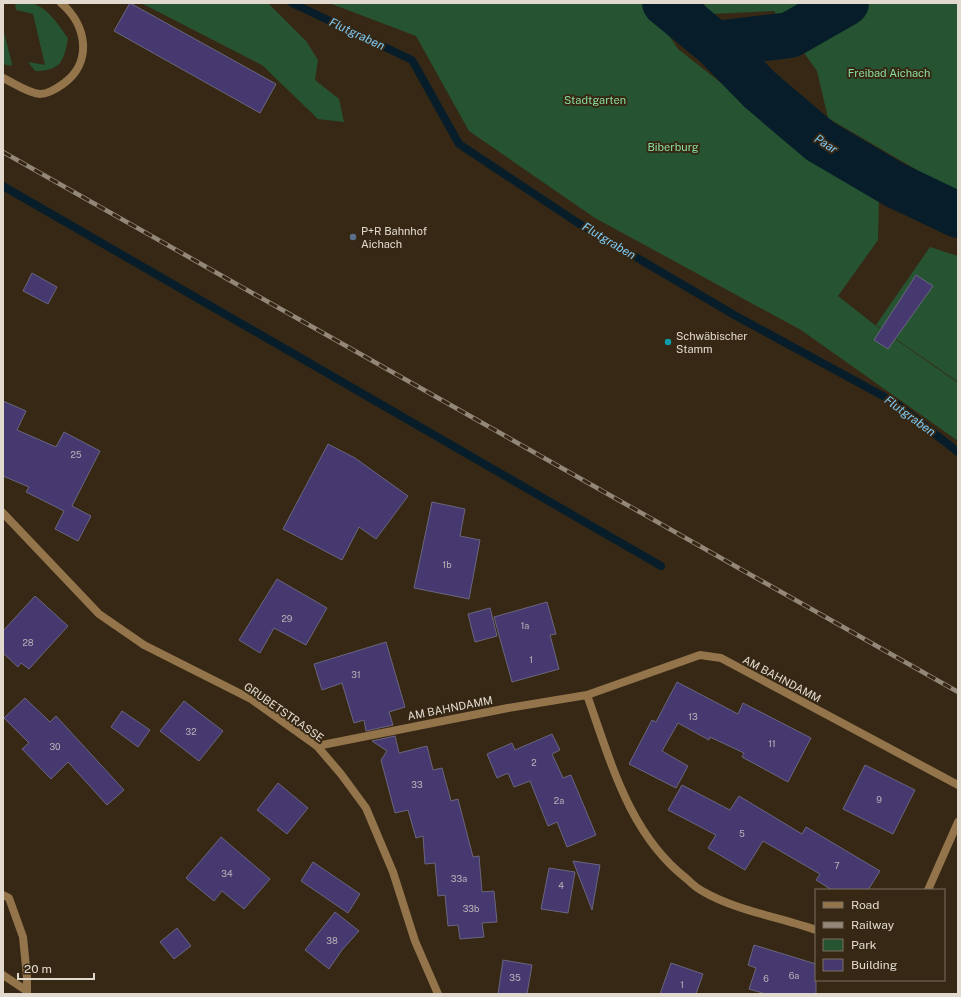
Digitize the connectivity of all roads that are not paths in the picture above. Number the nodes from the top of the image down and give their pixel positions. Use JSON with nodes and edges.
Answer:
{"nodes":[{"id":1,"x":61,"y":3,"type":"edge"},
{"id":2,"x":3,"y":78,"type":"edge"},
{"id":3,"x":3,"y":513,"type":"edge"},
{"id":4,"x":587,"y":695,"type":"junction"},
{"id":5,"x":317,"y":746,"type":"junction"},
{"id":6,"x":958,"y":785,"type":"edge"},
{"id":7,"x":958,"y":822,"type":"edge"},
{"id":8,"x":928,"y":889,"type":"edge"},
{"id":9,"x":3,"y":895,"type":"edge"},
{"id":10,"x":815,"y":930,"type":"edge"},
{"id":11,"x":3,"y":975,"type":"edge"},
{"id":12,"x":27,"y":992,"type":"edge"},
{"id":13,"x":438,"y":994,"type":"edge"}],
"edges":[{"from":1,"to":2,"type":"street"},
{"from":3,"to":5,"type":"street","name":"GRUBETSTRASSE"},
{"from":4,"to":5,"type":"street","name":"AM BAHNDAMM"},
{"from":4,"to":6,"type":"street","name":"AM BAHNDAMM"},
{"from":4,"to":10,"type":"street"},
{"from":5,"to":13,"type":"street","name":"GRUBETSTRASSE"},
{"from":7,"to":8,"type":"street"},
{"from":9,"to":12,"type":"street"},
{"from":11,"to":12,"type":"street"}]}
